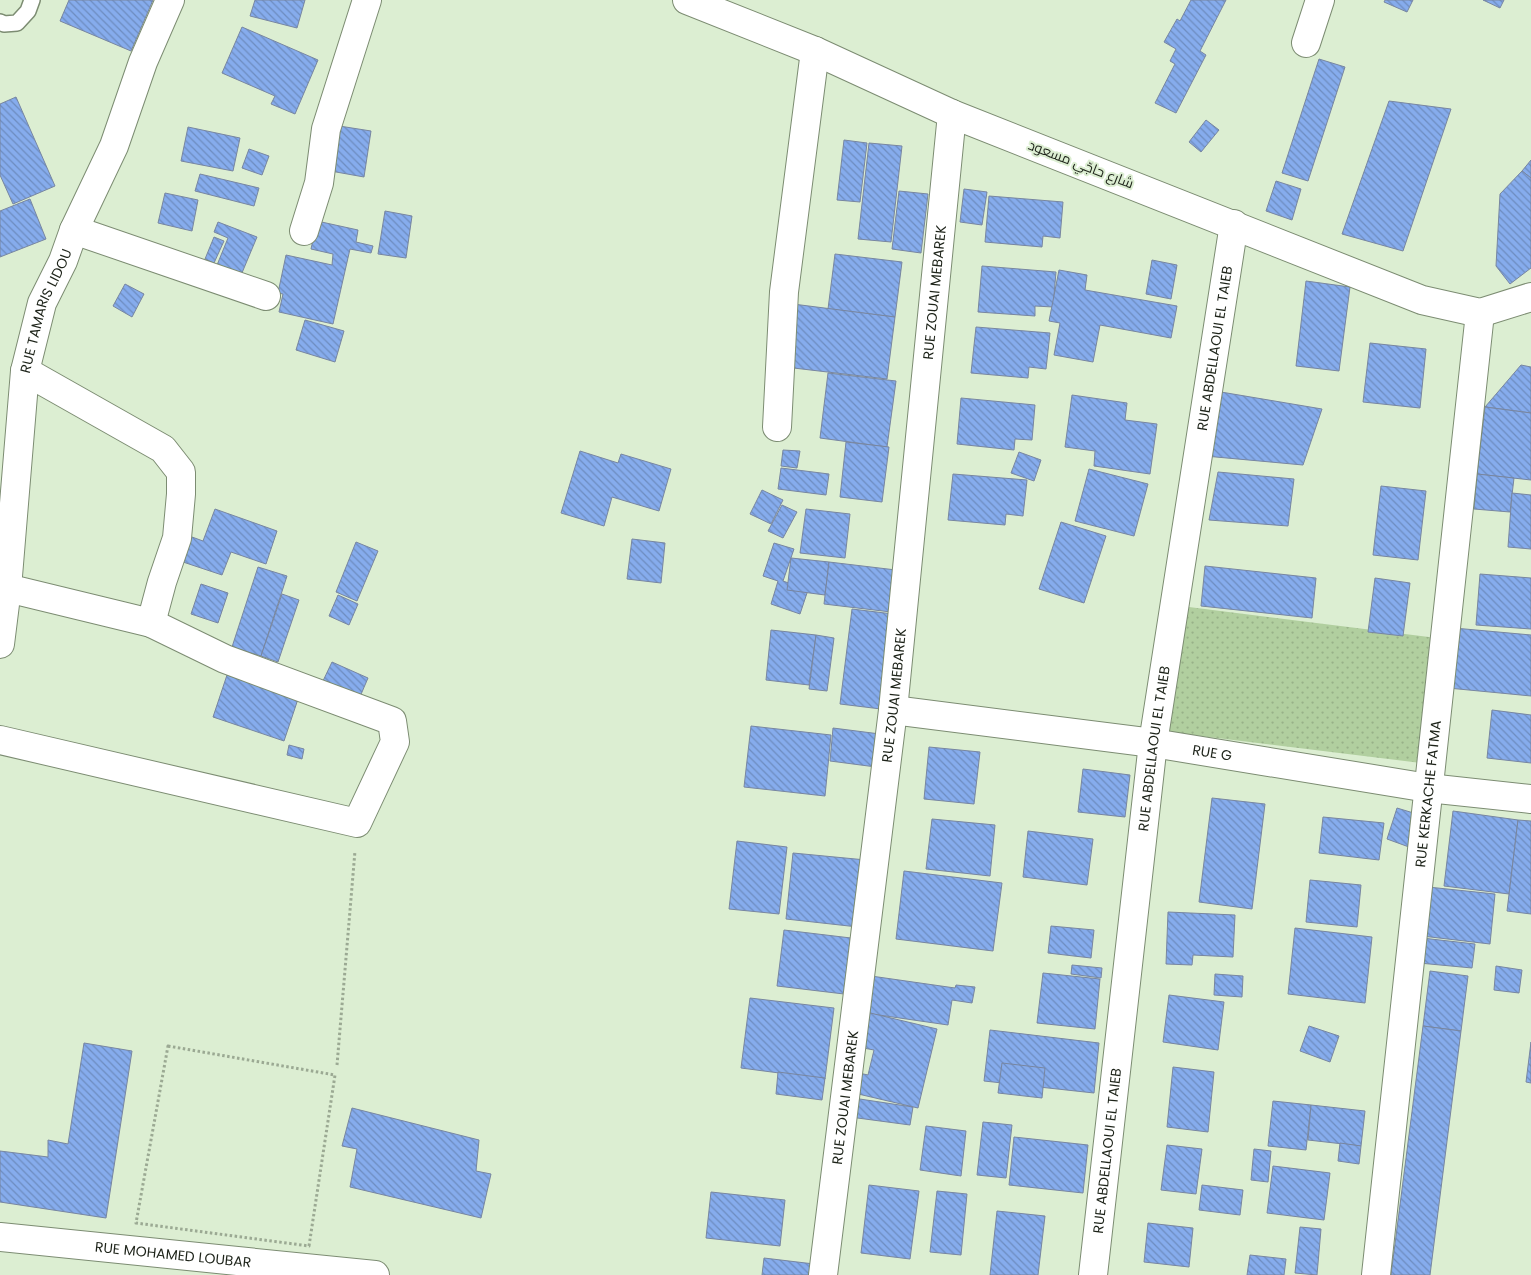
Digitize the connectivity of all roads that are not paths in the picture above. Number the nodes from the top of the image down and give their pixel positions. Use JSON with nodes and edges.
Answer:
{"nodes":[{"id":1,"x":32,"y":0,"type":"edge"},
{"id":2,"x":170,"y":0,"type":"edge"},
{"id":3,"x":367,"y":0,"type":"edge"},
{"id":4,"x":687,"y":0,"type":"edge"},
{"id":5,"x":1320,"y":0,"type":"edge"},
{"id":6,"x":0,"y":22,"type":"edge"},
{"id":7,"x":1306,"y":42,"type":"dead end"},
{"id":8,"x":815,"y":51,"type":"junction"},
{"id":9,"x":952,"y":114,"type":"junction"},
{"id":10,"x":1234,"y":224,"type":"junction"},
{"id":11,"x":74,"y":230,"type":"junction"},
{"id":12,"x":304,"y":231,"type":"dead end"},
{"id":13,"x":266,"y":296,"type":"dead end"},
{"id":14,"x":1531,"y":297,"type":"edge"},
{"id":15,"x":1480,"y":313,"type":"junction"},
{"id":16,"x":25,"y":371,"type":"junction"},
{"id":17,"x":777,"y":427,"type":"dead end"},
{"id":18,"x":7,"y":588,"type":"junction"},
{"id":19,"x":151,"y":624,"type":"junction"},
{"id":20,"x":0,"y":644,"type":"edge"},
{"id":21,"x":893,"y":710,"type":"junction"},
{"id":22,"x":0,"y":740,"type":"edge"},
{"id":23,"x":1153,"y":743,"type":"junction"},
{"id":24,"x":1428,"y":788,"type":"junction"},
{"id":25,"x":1531,"y":799,"type":"edge"},
{"id":26,"x":0,"y":1237,"type":"edge"},
{"id":27,"x":345,"y":1273,"type":"edge"},
{"id":28,"x":375,"y":1275,"type":"edge"},
{"id":29,"x":823,"y":1275,"type":"edge"},
{"id":30,"x":1093,"y":1275,"type":"edge"},
{"id":31,"x":1376,"y":1275,"type":"edge"}],
"edges":[{"from":1,"to":6,"type":"lane"},
{"from":2,"to":11,"type":"street","name":"RUE TAMARIS LIDOU"},
{"from":3,"to":12,"type":"street"},
{"from":4,"to":8,"type":"street","name":"شارع حاجّي مسعود"},
{"from":5,"to":7,"type":"street"},
{"from":8,"to":9,"type":"street","name":"شارع حاجّي مسعود"},
{"from":8,"to":17,"type":"street"},
{"from":9,"to":10,"type":"street","name":"شارع حاجّي مسعود"},
{"from":9,"to":21,"type":"street","name":"RUE ZOUAI MEBAREK"},
{"from":10,"to":15,"type":"street","name":"شارع حاجّي مسعود"},
{"from":10,"to":23,"type":"street","name":"RUE ABDELLAOUI EL TAIEB"},
{"from":11,"to":13,"type":"street"},
{"from":11,"to":16,"type":"street","name":"RUE TAMARIS LIDOU"},
{"from":14,"to":15,"type":"street"},
{"from":15,"to":24,"type":"street","name":"RUE KERKACHE FATMA"},
{"from":16,"to":18,"type":"street","name":"RUE TAMARIS LIDOU"},
{"from":16,"to":19,"type":"street"},
{"from":18,"to":19,"type":"street"},
{"from":18,"to":20,"type":"street","name":"RUE TAMARIS LIDOU"},
{"from":19,"to":22,"type":"street"},
{"from":21,"to":23,"type":"street","name":"RUE G"},
{"from":21,"to":29,"type":"street","name":"RUE ZOUAI MEBAREK"},
{"from":23,"to":24,"type":"street","name":"RUE G"},
{"from":23,"to":30,"type":"street","name":"RUE ABDELLAOUI EL TAIEB"},
{"from":24,"to":25,"type":"street","name":"RUE G"},
{"from":24,"to":31,"type":"street","name":"RUE KERKACHE FATMA"},
{"from":26,"to":27,"type":"street","name":"RUE MOHAMED LOUBAR"},
{"from":27,"to":28,"type":"street","name":"RUE MOHAMED LOUBAR"}]}
